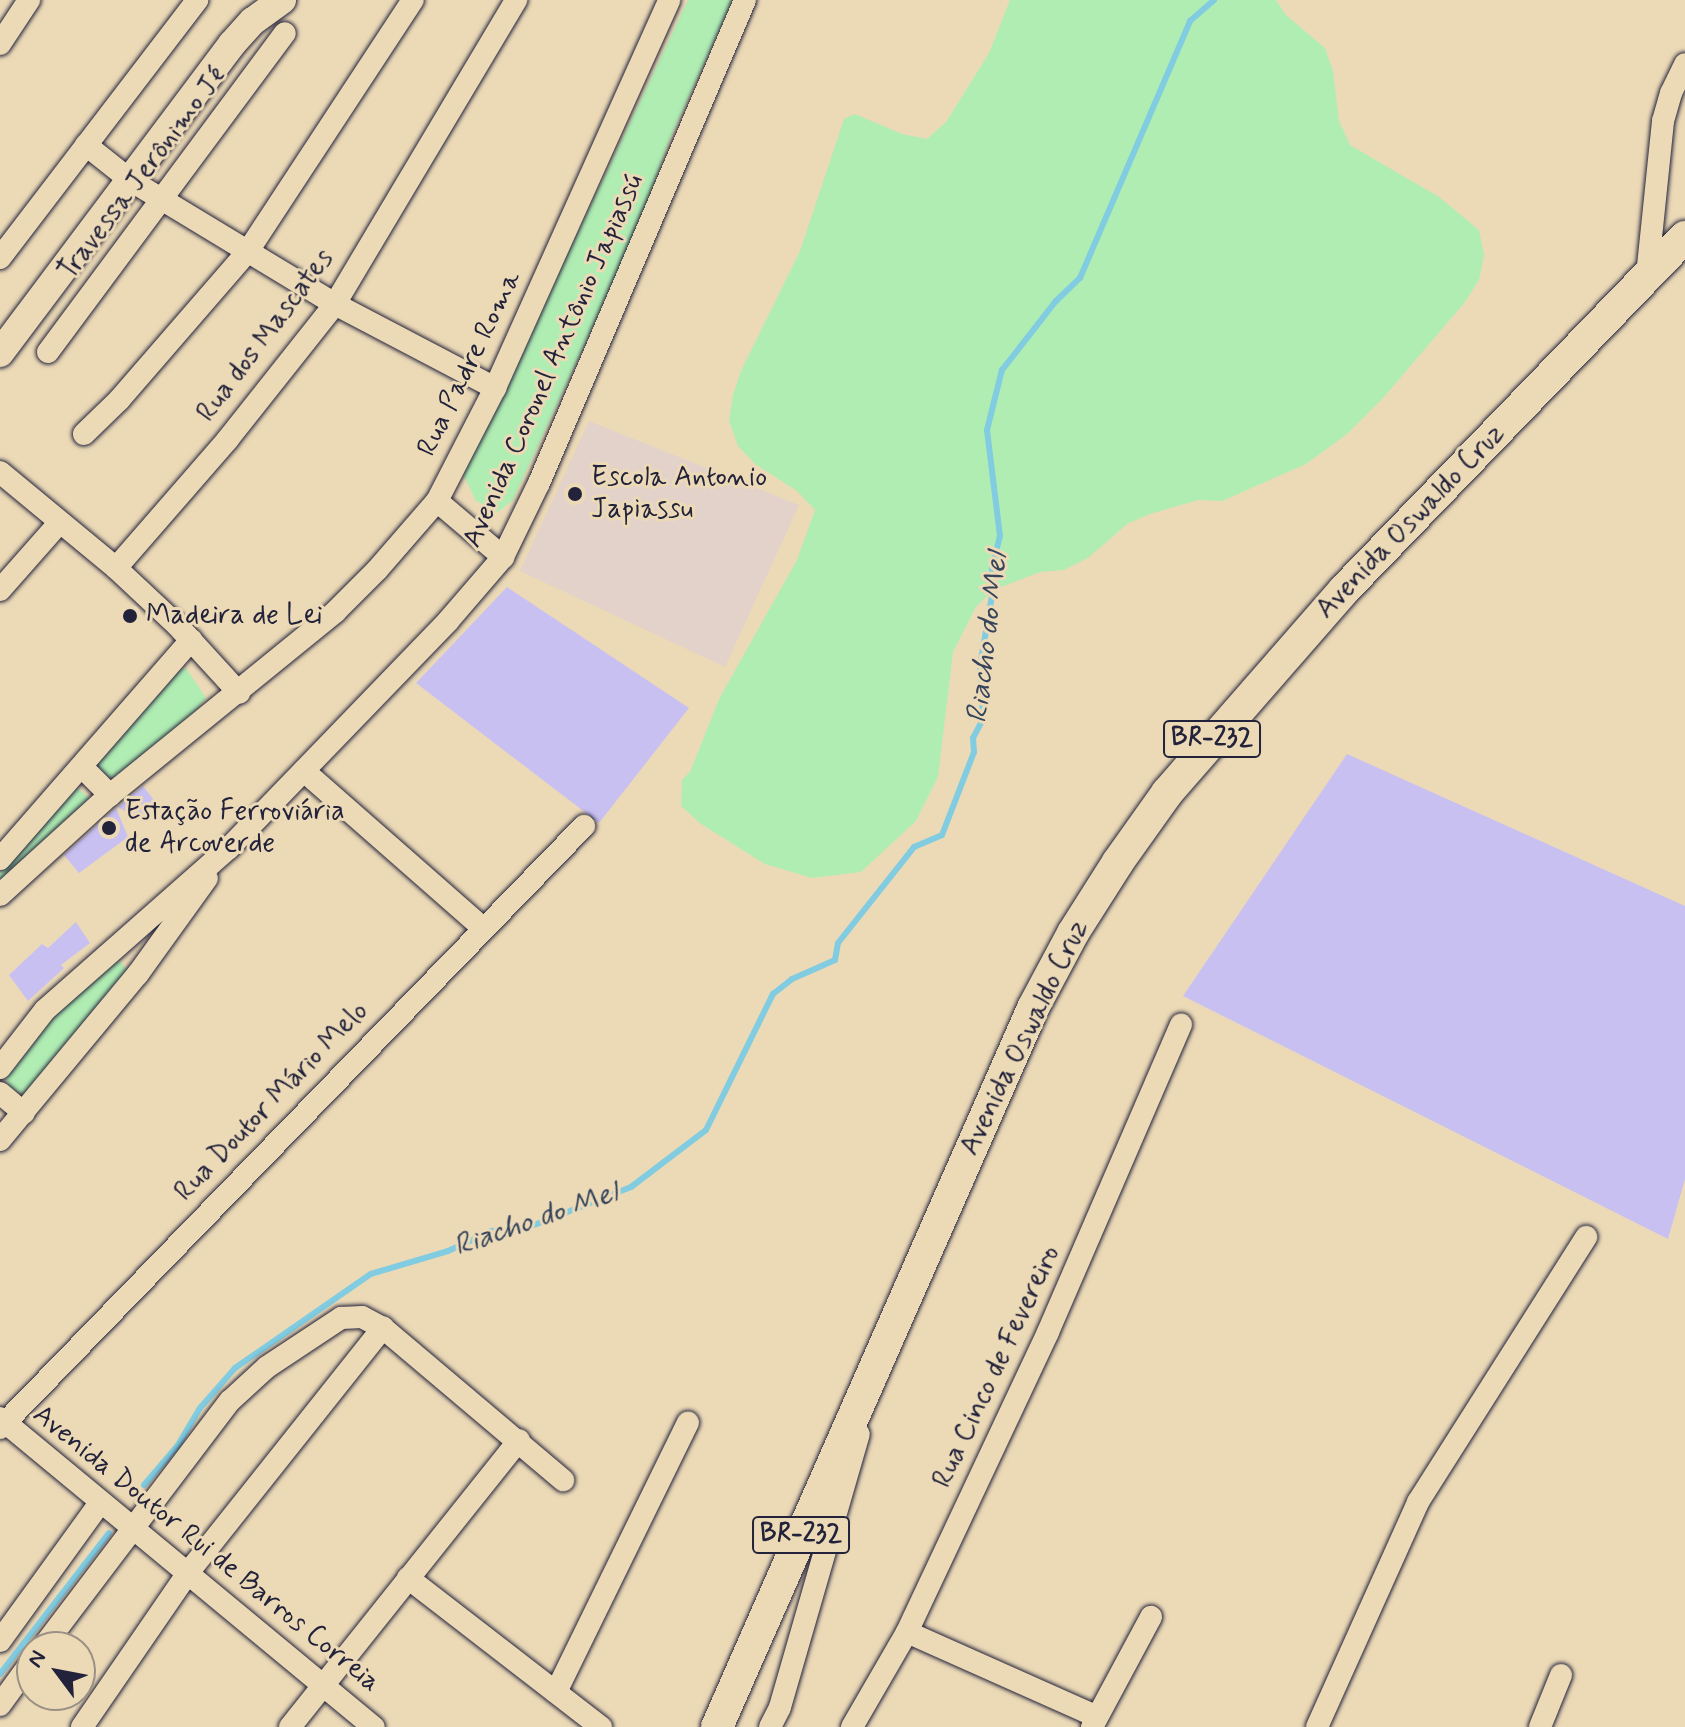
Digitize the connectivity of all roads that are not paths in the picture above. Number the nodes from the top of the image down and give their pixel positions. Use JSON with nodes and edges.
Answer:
{"nodes":[{"id":1,"x":29,"y":0,"type":"edge"},
{"id":2,"x":197,"y":0,"type":"edge"},
{"id":3,"x":280,"y":0,"type":"edge"},
{"id":4,"x":413,"y":0,"type":"edge"},
{"id":5,"x":516,"y":0,"type":"edge"},
{"id":6,"x":669,"y":0,"type":"edge"},
{"id":7,"x":745,"y":0,"type":"edge"},
{"id":8,"x":285,"y":33,"type":"dead end"},
{"id":9,"x":0,"y":44,"type":"edge"},
{"id":10,"x":1685,"y":64,"type":"edge"},
{"id":11,"x":86,"y":145,"type":"junction"},
{"id":12,"x":130,"y":180,"type":"junction"},
{"id":13,"x":162,"y":197,"type":"junction"},
{"id":14,"x":1685,"y":237,"type":"edge"},
{"id":15,"x":248,"y":251,"type":"junction"},
{"id":16,"x":0,"y":258,"type":"edge"},
{"id":17,"x":1647,"y":276,"type":"junction"},
{"id":18,"x":335,"y":304,"type":"junction"},
{"id":19,"x":48,"y":352,"type":"dead end"},
{"id":20,"x":0,"y":353,"type":"edge"},
{"id":21,"x":495,"y":388,"type":"junction"},
{"id":22,"x":84,"y":434,"type":"dead end"},
{"id":23,"x":0,"y":472,"type":"edge"},
{"id":24,"x":437,"y":501,"type":"junction"},
{"id":25,"x":59,"y":523,"type":"junction"},
{"id":26,"x":503,"y":557,"type":"junction"},
{"id":27,"x":116,"y":568,"type":"junction"},
{"id":28,"x":0,"y":590,"type":"edge"},
{"id":29,"x":191,"y":640,"type":"junction"},
{"id":30,"x":239,"y":693,"type":"junction"},
{"id":31,"x":82,"y":767,"type":"junction"},
{"id":32,"x":304,"y":771,"type":"junction"},
{"id":33,"x":110,"y":795,"type":"junction"},
{"id":34,"x":584,"y":826,"type":"dead end"},
{"id":35,"x":229,"y":848,"type":"junction"},
{"id":36,"x":0,"y":859,"type":"edge"},
{"id":37,"x":0,"y":895,"type":"edge"},
{"id":38,"x":483,"y":928,"type":"junction"},
{"id":39,"x":112,"y":948,"type":"junction"},
{"id":40,"x":138,"y":974,"type":"junction"},
{"id":41,"x":1181,"y":1025,"type":"dead end"},
{"id":42,"x":0,"y":1068,"type":"edge"},
{"id":43,"x":0,"y":1093,"type":"edge"},
{"id":44,"x":24,"y":1113,"type":"junction"},
{"id":45,"x":0,"y":1140,"type":"edge"},
{"id":46,"x":1586,"y":1237,"type":"dead end"},
{"id":47,"x":383,"y":1328,"type":"junction"},
{"id":48,"x":886,"y":1343,"type":"junction"},
{"id":49,"x":1,"y":1423,"type":"edge"},
{"id":50,"x":688,"y":1423,"type":"dead end"},
{"id":51,"x":519,"y":1440,"type":"junction"},
{"id":52,"x":563,"y":1480,"type":"dead end"},
{"id":53,"x":100,"y":1503,"type":"junction"},
{"id":54,"x":131,"y":1527,"type":"junction"},
{"id":55,"x":187,"y":1574,"type":"junction"},
{"id":56,"x":408,"y":1578,"type":"junction"},
{"id":57,"x":1151,"y":1617,"type":"dead end"},
{"id":58,"x":55,"y":1631,"type":"edge"},
{"id":59,"x":907,"y":1632,"type":"junction"},
{"id":60,"x":0,"y":1641,"type":"edge"},
{"id":61,"x":1561,"y":1675,"type":"dead end"},
{"id":62,"x":16,"y":1683,"type":"edge"},
{"id":63,"x":324,"y":1683,"type":"junction"},
{"id":64,"x":556,"y":1692,"type":"junction"},
{"id":65,"x":0,"y":1705,"type":"edge"},
{"id":66,"x":1094,"y":1722,"type":"edge"},
{"id":67,"x":82,"y":1727,"type":"edge"},
{"id":68,"x":290,"y":1727,"type":"edge"},
{"id":69,"x":374,"y":1727,"type":"edge"},
{"id":70,"x":601,"y":1727,"type":"edge"},
{"id":71,"x":717,"y":1727,"type":"edge"},
{"id":72,"x":770,"y":1727,"type":"edge"},
{"id":73,"x":852,"y":1727,"type":"edge"},
{"id":74,"x":1317,"y":1727,"type":"edge"},
{"id":75,"x":1540,"y":1727,"type":"edge"}],
"edges":[{"from":1,"to":9,"type":"street"},
{"from":2,"to":11,"type":"street"},
{"from":3,"to":12,"type":"main road"},
{"from":4,"to":15,"type":"street"},
{"from":5,"to":18,"type":"street","name":"Rua dos Mascates"},
{"from":6,"to":21,"type":"street","name":"Rua Padre Roma"},
{"from":7,"to":26,"type":"street","name":"Avenida Coronel Antônio Japiassú"},
{"from":8,"to":13,"type":"street","name":"Travessa Jerônimo Jé"},
{"from":10,"to":17,"type":"street"},
{"from":11,"to":12,"type":"street"},
{"from":11,"to":16,"type":"street"},
{"from":12,"to":13,"type":"street"},
{"from":12,"to":20,"type":"main road"},
{"from":13,"to":15,"type":"street"},
{"from":13,"to":19,"type":"street","name":"Travessa Jerônimo Jé"},
{"from":14,"to":17,"type":"highway","name":"Avenida Oswaldo Cruz","number":"BR-232"},
{"from":15,"to":18,"type":"street"},
{"from":15,"to":22,"type":"street"},
{"from":17,"to":48,"type":"highway","name":"Avenida Oswaldo Cruz","number":"BR-232"},
{"from":18,"to":21,"type":"street"},
{"from":18,"to":27,"type":"street","name":"Rua dos Mascates"},
{"from":21,"to":24,"type":"street","name":"Rua Padre Roma"},
{"from":23,"to":25,"type":"street"},
{"from":24,"to":26,"type":"street"},
{"from":24,"to":30,"type":"street","name":"Rua Padre Roma"},
{"from":25,"to":27,"type":"street"},
{"from":25,"to":28,"type":"street"},
{"from":26,"to":32,"type":"street","name":"Avenida Coronel Antônio Japiassú"},
{"from":27,"to":29,"type":"street"},
{"from":29,"to":30,"type":"street"},
{"from":29,"to":31,"type":"street"},
{"from":30,"to":33,"type":"street","name":"Rua Padre Roma"},
{"from":31,"to":33,"type":"street"},
{"from":31,"to":36,"type":"street"},
{"from":32,"to":35,"type":"street","name":"Avenida Coronel Antônio Japiassú"},
{"from":32,"to":38,"type":"street"},
{"from":33,"to":37,"type":"street","name":"Rua Padre Roma"},
{"from":34,"to":38,"type":"street","name":"Rua Doutor Mário Melo"},
{"from":35,"to":39,"type":"street"},
{"from":35,"to":40,"type":"street"},
{"from":38,"to":49,"type":"street","name":"Rua Doutor Mário Melo"},
{"from":39,"to":40,"type":"street"},
{"from":39,"to":42,"type":"street"},
{"from":40,"to":44,"type":"street"},
{"from":41,"to":59,"type":"street","name":"Rua Cinco de Fevereiro"},
{"from":43,"to":44,"type":"street"},
{"from":44,"to":45,"type":"street"},
{"from":46,"to":74,"type":"street"},
{"from":47,"to":51,"type":"street"},
{"from":47,"to":54,"type":"street"},
{"from":47,"to":55,"type":"street"},
{"from":48,"to":71,"type":"highway","name":"Avenida Oswaldo Cruz","number":"BR-232"},
{"from":48,"to":72,"type":"street"},
{"from":49,"to":53,"type":"street","name":"Avenida Doutor Rui de Barros Correia"},
{"from":50,"to":64,"type":"street"},
{"from":51,"to":52,"type":"street"},
{"from":51,"to":56,"type":"street"},
{"from":53,"to":54,"type":"street","name":"Avenida Doutor Rui de Barros Correia"},
{"from":53,"to":60,"type":"street"},
{"from":54,"to":55,"type":"street","name":"Avenida Doutor Rui de Barros Correia"},
{"from":54,"to":58,"type":"street"},
{"from":55,"to":63,"type":"street","name":"Avenida Doutor Rui de Barros Correia"},
{"from":55,"to":67,"type":"street"},
{"from":56,"to":63,"type":"street"},
{"from":56,"to":64,"type":"street"},
{"from":57,"to":66,"type":"street"},
{"from":59,"to":66,"type":"street"},
{"from":59,"to":73,"type":"street","name":"Rua Cinco de Fevereiro"},
{"from":61,"to":75,"type":"street"},
{"from":62,"to":65,"type":"street"},
{"from":63,"to":68,"type":"street"},
{"from":63,"to":69,"type":"street","name":"Avenida Doutor Rui de Barros Correia"},
{"from":64,"to":70,"type":"street"}]}
